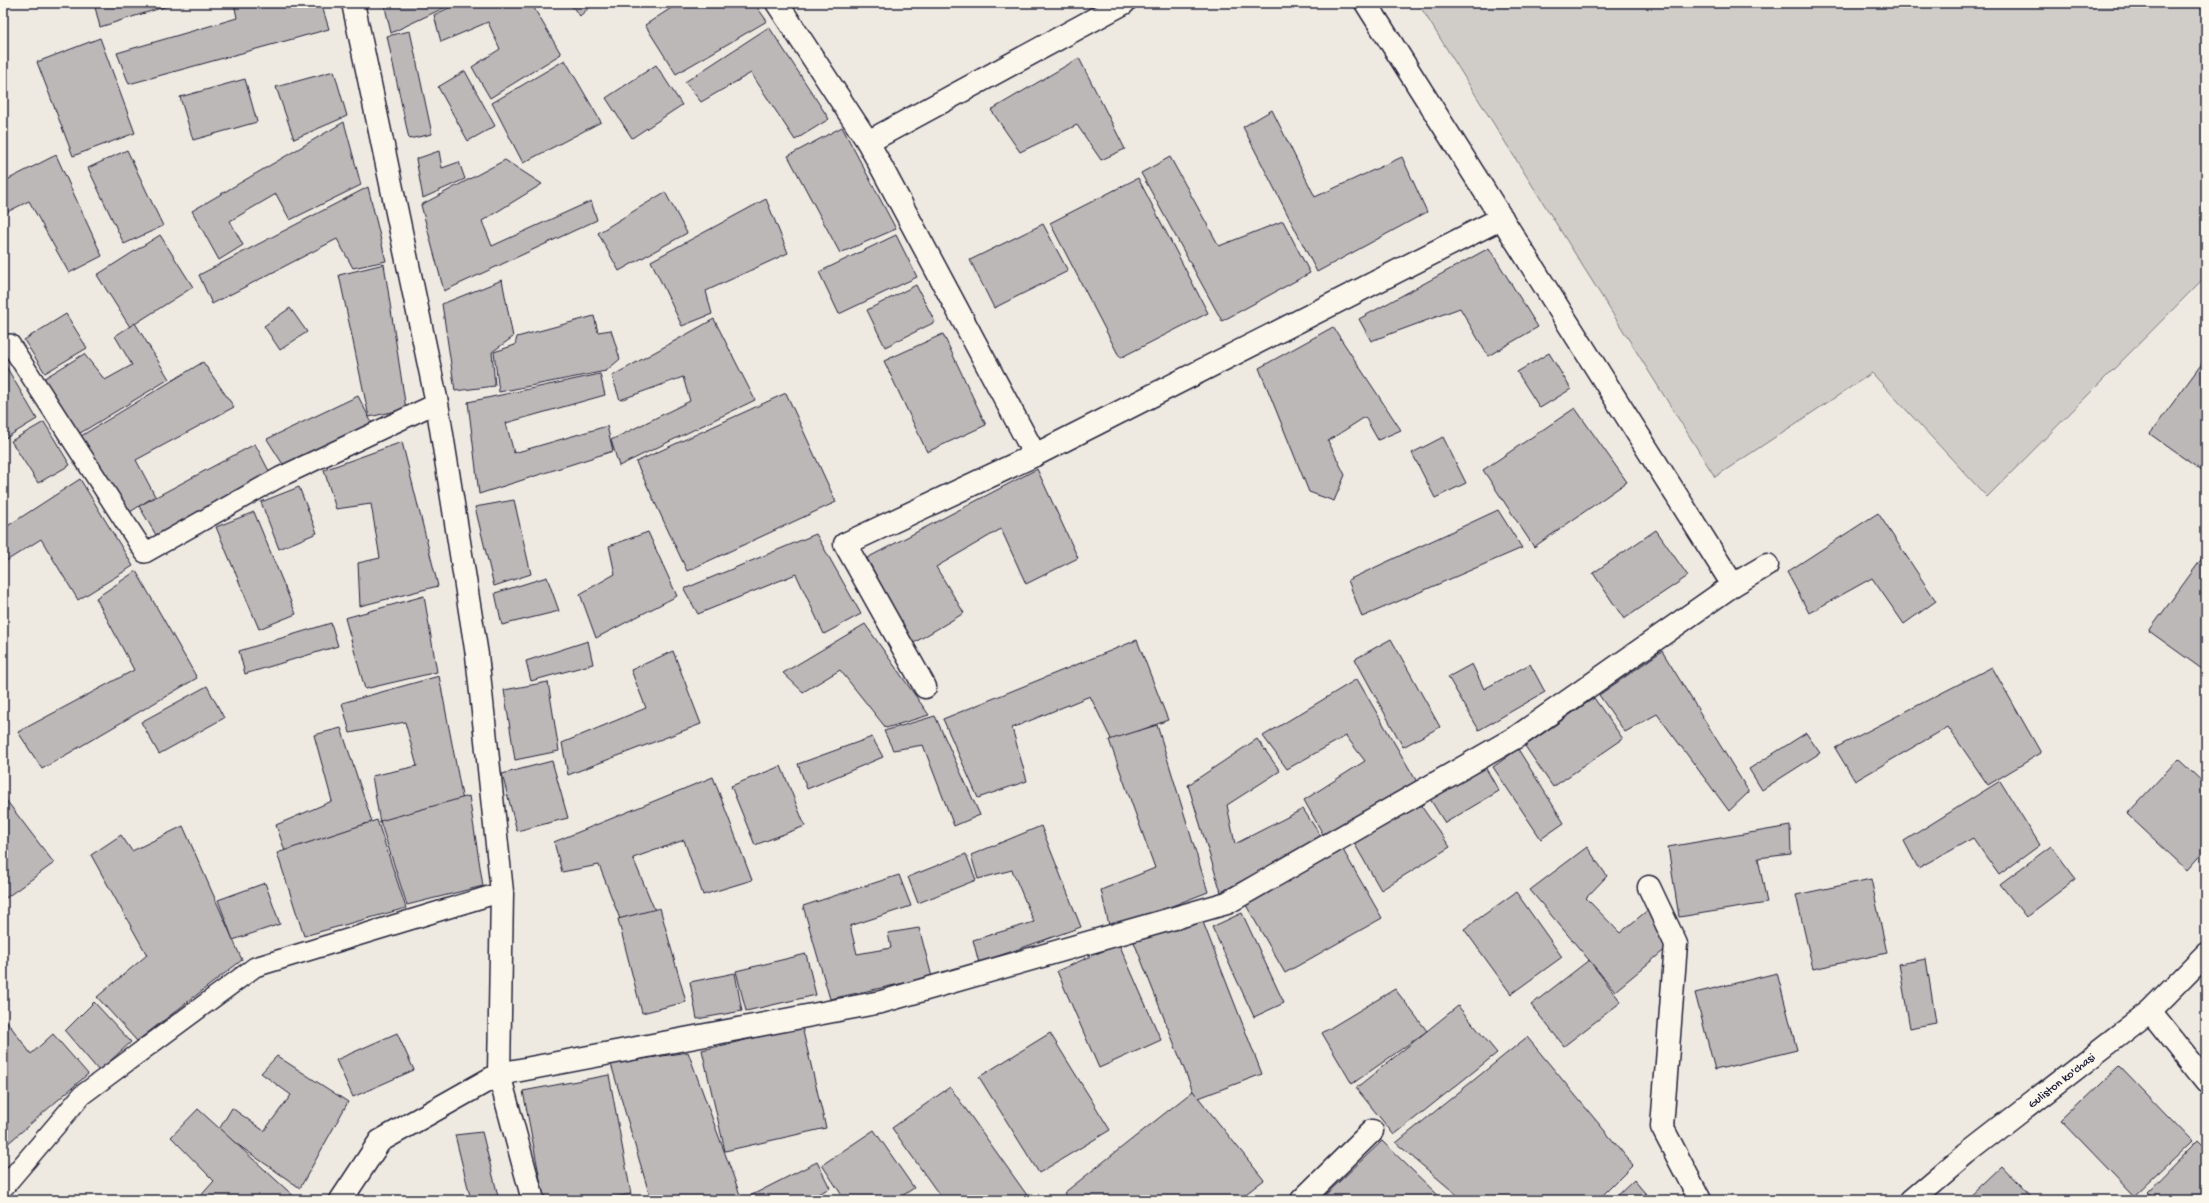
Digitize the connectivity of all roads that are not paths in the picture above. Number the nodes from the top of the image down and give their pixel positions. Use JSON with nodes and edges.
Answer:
{"nodes":[{"id":1,"x":353,"y":3,"type":"edge"},
{"id":2,"x":778,"y":3,"type":"edge"},
{"id":3,"x":1124,"y":3,"type":"edge"},
{"id":4,"x":1366,"y":3,"type":"edge"},
{"id":5,"x":868,"y":142,"type":"junction"},
{"id":6,"x":1502,"y":218,"type":"junction"},
{"id":7,"x":10,"y":344,"type":"dead end"},
{"id":8,"x":437,"y":403,"type":"junction"},
{"id":9,"x":1035,"y":455,"type":"junction"},
{"id":10,"x":1767,"y":565,"type":"dead end"},
{"id":11,"x":1733,"y":585,"type":"junction"},
{"id":12,"x":925,"y":687,"type":"dead end"},
{"id":13,"x":1650,"y":887,"type":"dead end"},
{"id":14,"x":502,"y":892,"type":"junction"},
{"id":15,"x":2206,"y":954,"type":"edge"},
{"id":16,"x":2150,"y":1011,"type":"junction"},
{"id":17,"x":498,"y":1074,"type":"junction"},
{"id":18,"x":2206,"y":1081,"type":"edge"},
{"id":19,"x":1372,"y":1131,"type":"dead end"},
{"id":20,"x":3,"y":1188,"type":"edge"},
{"id":21,"x":341,"y":1200,"type":"edge"},
{"id":22,"x":533,"y":1200,"type":"edge"},
{"id":23,"x":1302,"y":1200,"type":"edge"},
{"id":24,"x":1700,"y":1200,"type":"edge"},
{"id":25,"x":1912,"y":1200,"type":"edge"}],
"edges":[{"from":1,"to":8,"type":"street"},
{"from":2,"to":5,"type":"street"},
{"from":3,"to":5,"type":"street"},
{"from":4,"to":6,"type":"street"},
{"from":5,"to":9,"type":"street"},
{"from":6,"to":9,"type":"street"},
{"from":6,"to":11,"type":"street"},
{"from":7,"to":8,"type":"lane"},
{"from":8,"to":14,"type":"street"},
{"from":9,"to":12,"type":"street"},
{"from":10,"to":11,"type":"street"},
{"from":11,"to":17,"type":"street"},
{"from":13,"to":24,"type":"street"},
{"from":14,"to":17,"type":"street"},
{"from":14,"to":20,"type":"lane"},
{"from":15,"to":16,"type":"street","name":"Guliston ko'chasi"},
{"from":16,"to":18,"type":"street"},
{"from":16,"to":25,"type":"street","name":"Guliston ko'chasi"},
{"from":17,"to":21,"type":"street"},
{"from":17,"to":22,"type":"street"},
{"from":19,"to":23,"type":"street"}]}
